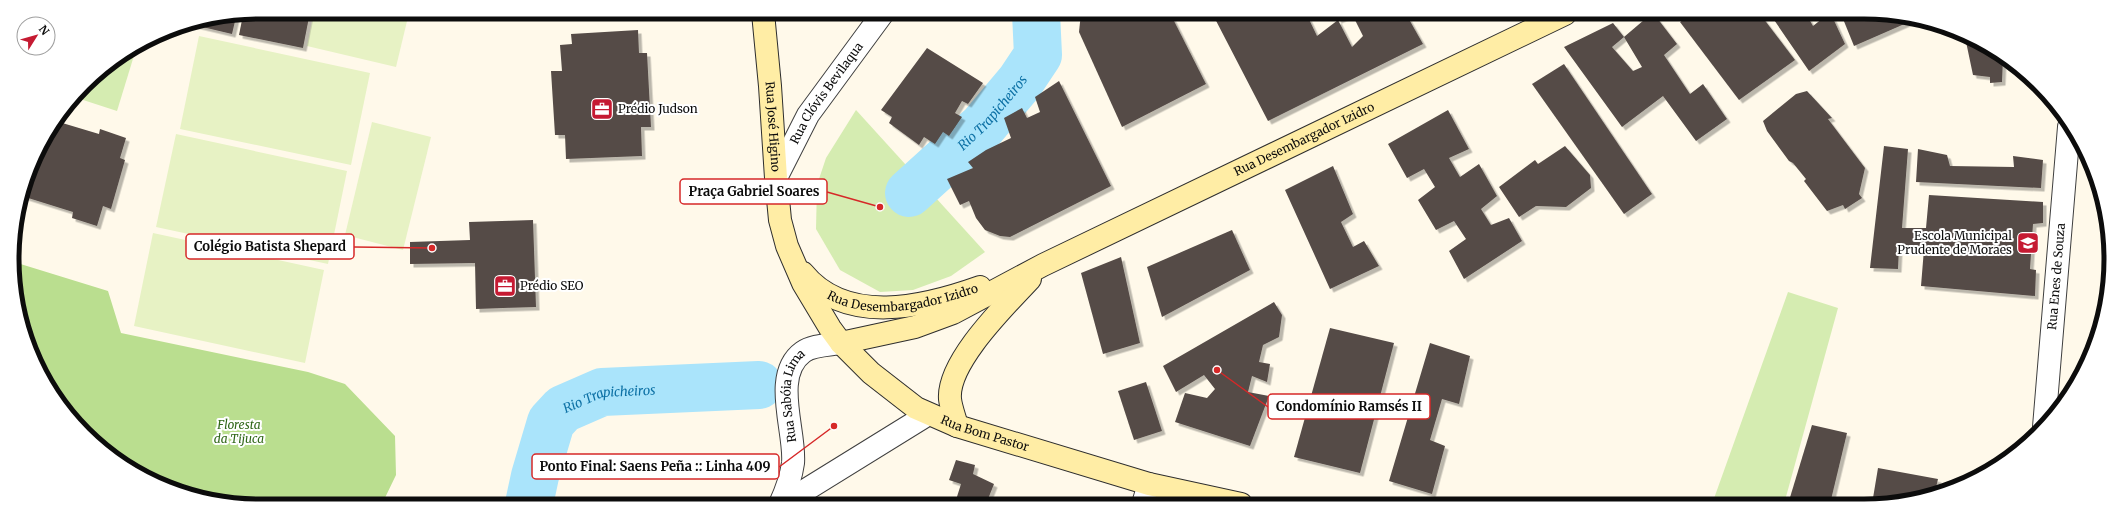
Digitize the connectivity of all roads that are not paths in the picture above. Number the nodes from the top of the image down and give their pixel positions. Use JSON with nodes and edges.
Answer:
{"nodes":[{"id":1,"x":764,"y":19,"type":"edge"},
{"id":2,"x":879,"y":19,"type":"edge"},
{"id":3,"x":1555,"y":19,"type":"edge"},
{"id":4,"x":2068,"y":133,"type":"edge"},
{"id":5,"x":776,"y":178,"type":"junction"},
{"id":6,"x":795,"y":263,"type":"junction"},
{"id":7,"x":1043,"y":265,"type":"junction"},
{"id":8,"x":841,"y":343,"type":"junction"},
{"id":9,"x":927,"y":415,"type":"junction"},
{"id":10,"x":2045,"y":416,"type":"edge"},
{"id":11,"x":957,"y":426,"type":"junction"},
{"id":12,"x":1146,"y":494,"type":"edge"},
{"id":13,"x":783,"y":499,"type":"edge"},
{"id":14,"x":789,"y":499,"type":"edge"},
{"id":15,"x":1194,"y":499,"type":"edge"}],
"edges":[{"from":1,"to":5,"type":"street","name":"Rua José Higino"},
{"from":2,"to":5,"type":"street","name":"Rua Clóvis Bevilaqua"},
{"from":3,"to":7,"type":"street","name":"Rua Desembargador Izidro"},
{"from":4,"to":10,"type":"street","name":"Rua Enes de Souza"},
{"from":5,"to":6,"type":"street","name":"Rua José Higino"},
{"from":6,"to":7,"type":"street","name":"Rua Desembargador Izidro"},
{"from":6,"to":8,"type":"street","name":"Rua Bom Pastor"},
{"from":7,"to":8,"type":"street","name":"Rua Desembargador Izidro"},
{"from":7,"to":11,"type":"street"},
{"from":8,"to":9,"type":"street","name":"Rua Bom Pastor"},
{"from":8,"to":13,"type":"street","name":"Rua Sabóia Lima"},
{"from":9,"to":11,"type":"street","name":"Rua Bom Pastor"},
{"from":9,"to":14,"type":"street","name":"Rua Sabóia Lima"},
{"from":11,"to":12,"type":"street","name":"Rua Bom Pastor"},
{"from":12,"to":15,"type":"street","name":"Rua Bom Pastor"}]}
